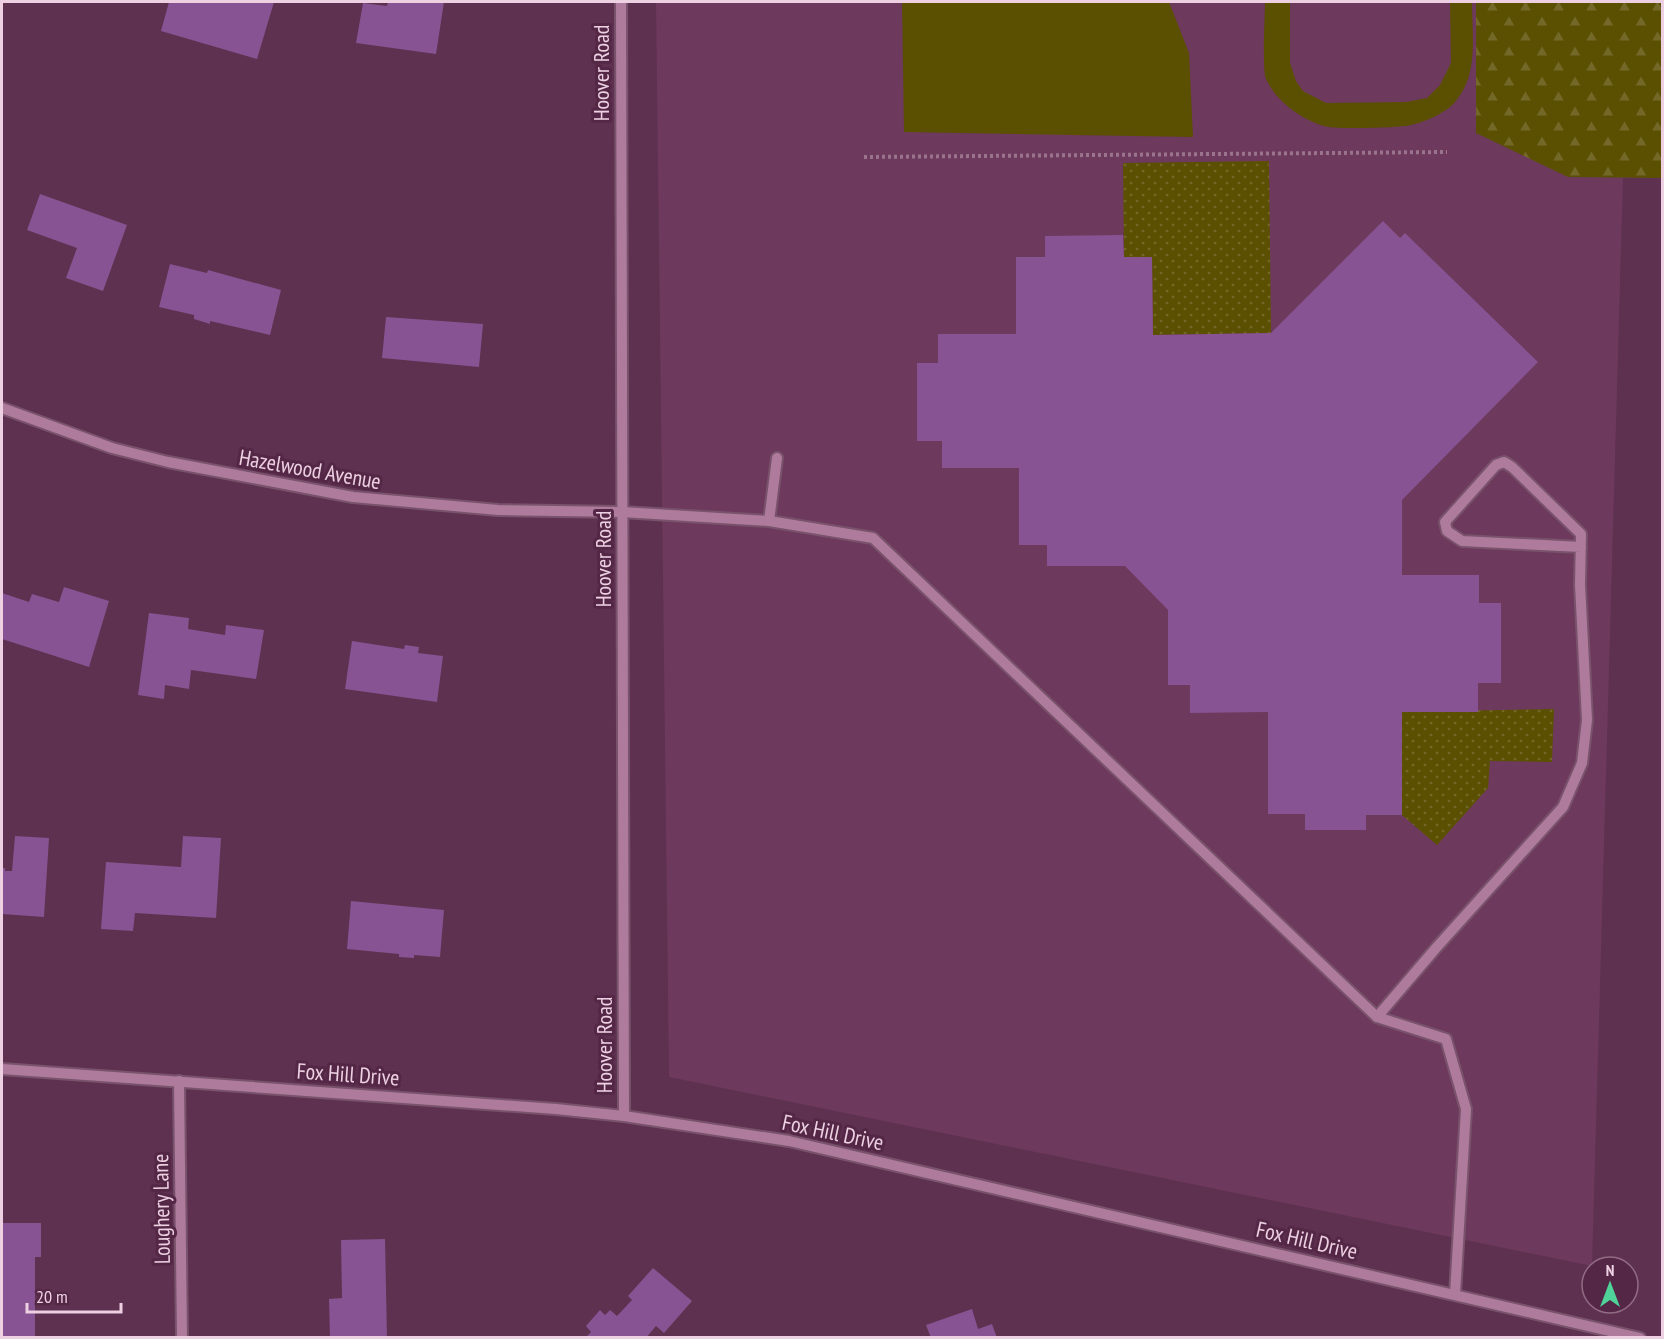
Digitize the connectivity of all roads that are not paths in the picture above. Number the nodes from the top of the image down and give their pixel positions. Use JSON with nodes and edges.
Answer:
{"nodes":[{"id":1,"x":621,"y":2,"type":"edge"},
{"id":2,"x":2,"y":408,"type":"edge"},
{"id":3,"x":777,"y":458,"type":"dead end"},
{"id":4,"x":622,"y":512,"type":"junction"},
{"id":5,"x":769,"y":520,"type":"junction"},
{"id":6,"x":1581,"y":547,"type":"junction"},
{"id":7,"x":1377,"y":1017,"type":"junction"},
{"id":8,"x":2,"y":1069,"type":"edge"},
{"id":9,"x":179,"y":1081,"type":"junction"},
{"id":10,"x":624,"y":1116,"type":"junction"},
{"id":11,"x":1455,"y":1294,"type":"junction"},
{"id":12,"x":182,"y":1338,"type":"edge"},
{"id":13,"x":1640,"y":1338,"type":"edge"}],
"edges":[{"from":1,"to":4,"type":"street","name":"Hoover Road"},
{"from":2,"to":4,"type":"street","name":"Hazelwood Avenue"},
{"from":3,"to":5,"type":"street"},
{"from":4,"to":5,"type":"street","name":"Hazelwood Avenue"},
{"from":4,"to":10,"type":"street","name":"Hoover Road"},
{"from":5,"to":7,"type":"street","name":"Hazelwood Avenue"},
{"from":6,"to":6,"type":"street"},
{"from":6,"to":7,"type":"street"},
{"from":7,"to":11,"type":"street"},
{"from":8,"to":9,"type":"street","name":"Fox Hill Drive"},
{"from":9,"to":10,"type":"street","name":"Fox Hill Drive"},
{"from":9,"to":12,"type":"street","name":"Loughery Lane"},
{"from":10,"to":11,"type":"street","name":"Fox Hill Drive"},
{"from":11,"to":13,"type":"street","name":"Fox Hill Drive"}]}
